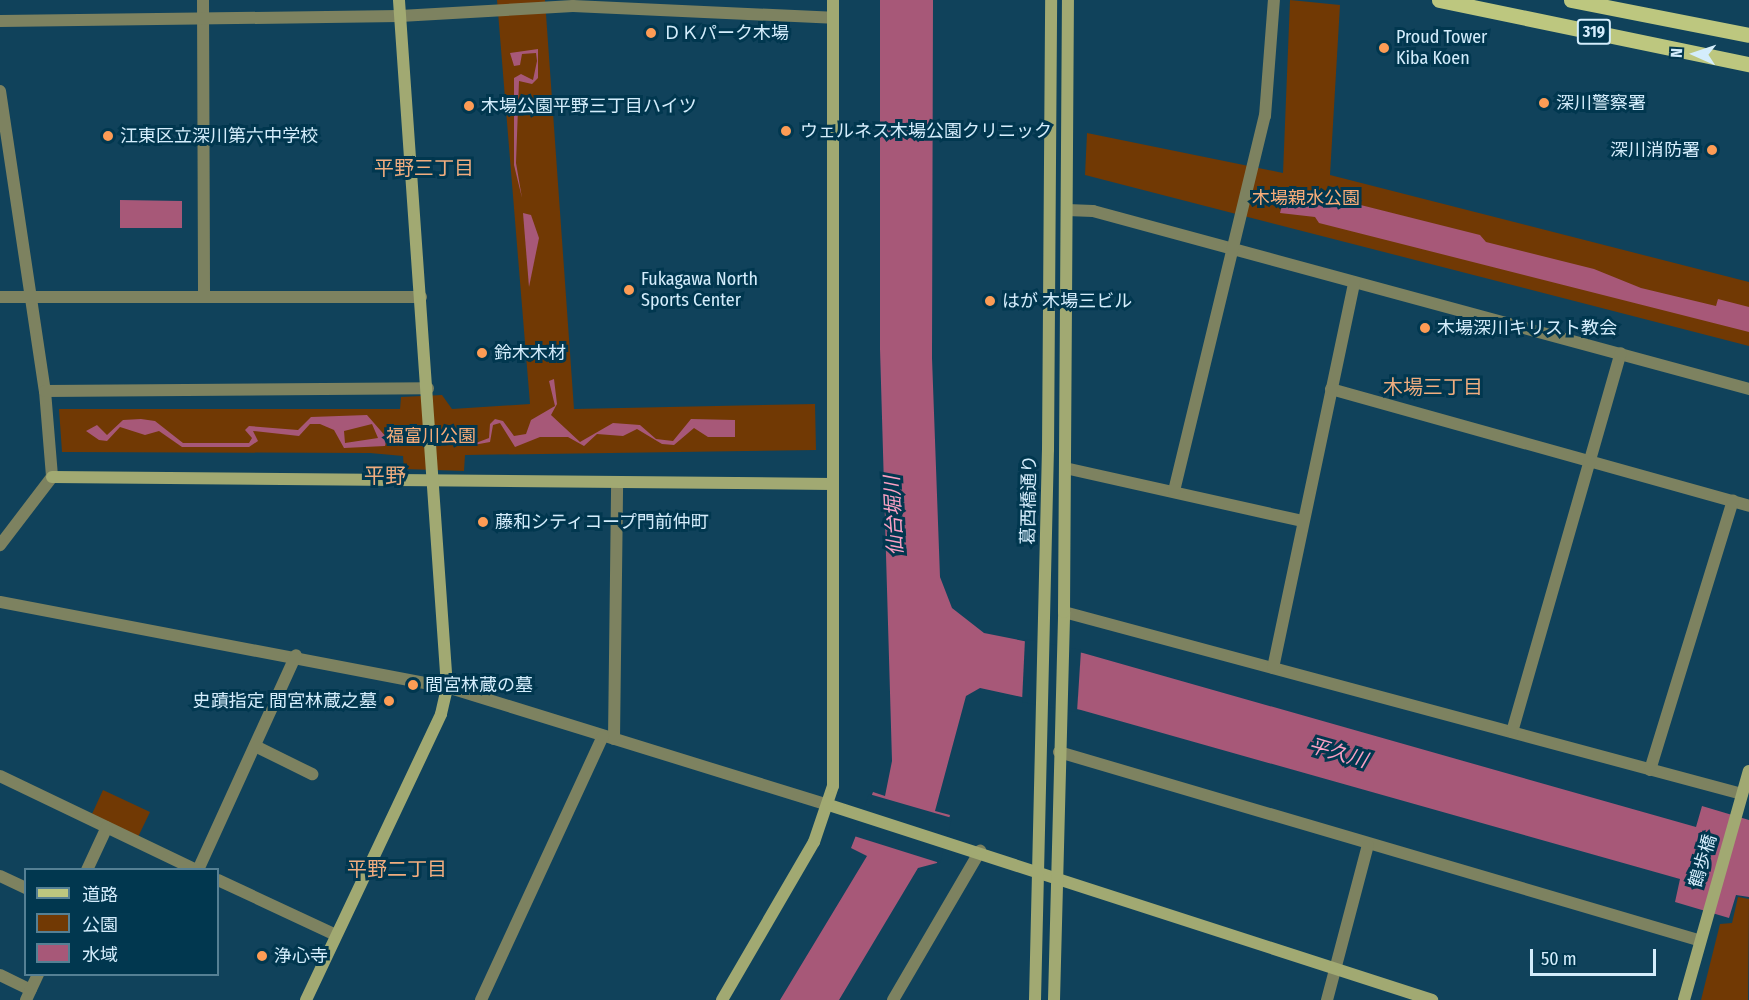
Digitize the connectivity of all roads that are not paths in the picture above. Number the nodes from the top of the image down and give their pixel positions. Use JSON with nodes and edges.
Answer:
{"nodes":[{"id":1,"x":203,"y":0,"type":"edge"},
{"id":2,"x":399,"y":0,"type":"edge"},
{"id":3,"x":833,"y":0,"type":"edge"},
{"id":4,"x":1051,"y":0,"type":"edge"},
{"id":5,"x":1068,"y":0,"type":"edge"},
{"id":6,"x":1274,"y":0,"type":"edge"},
{"id":7,"x":1439,"y":0,"type":"edge"},
{"id":8,"x":1571,"y":0,"type":"edge"},
{"id":9,"x":400,"y":16,"type":"junction"},
{"id":10,"x":833,"y":18,"type":"junction"},
{"id":11,"x":203,"y":19,"type":"junction"},
{"id":12,"x":0,"y":21,"type":"edge"},
{"id":13,"x":1749,"y":35,"type":"edge"},
{"id":14,"x":1749,"y":64,"type":"edge"},
{"id":15,"x":0,"y":91,"type":"edge"},
{"id":16,"x":1067,"y":210,"type":"junction"},
{"id":17,"x":1229,"y":247,"type":"junction"},
{"id":18,"x":1354,"y":282,"type":"junction"},
{"id":19,"x":204,"y":293,"type":"junction"},
{"id":20,"x":30,"y":294,"type":"junction"},
{"id":21,"x":0,"y":297,"type":"edge"},
{"id":22,"x":421,"y":297,"type":"junction"},
{"id":23,"x":1621,"y":353,"type":"junction"},
{"id":24,"x":428,"y":388,"type":"junction"},
{"id":25,"x":1331,"y":389,"type":"junction"},
{"id":26,"x":1749,"y":389,"type":"edge"},
{"id":27,"x":45,"y":391,"type":"junction"},
{"id":28,"x":1591,"y":460,"type":"junction"},
{"id":29,"x":1065,"y":468,"type":"junction"},
{"id":30,"x":52,"y":477,"type":"junction"},
{"id":31,"x":434,"y":482,"type":"junction"},
{"id":32,"x":617,"y":483,"type":"junction"},
{"id":33,"x":832,"y":484,"type":"junction"},
{"id":34,"x":1174,"y":491,"type":"junction"},
{"id":35,"x":1733,"y":501,"type":"junction"},
{"id":36,"x":1749,"y":506,"type":"edge"},
{"id":37,"x":1303,"y":521,"type":"junction"},
{"id":38,"x":0,"y":545,"type":"edge"},
{"id":39,"x":0,"y":602,"type":"edge"},
{"id":40,"x":1064,"y":612,"type":"junction"},
{"id":41,"x":296,"y":655,"type":"junction"},
{"id":42,"x":1273,"y":668,"type":"junction"},
{"id":43,"x":447,"y":687,"type":"junction"},
{"id":44,"x":1512,"y":732,"type":"junction"},
{"id":45,"x":609,"y":737,"type":"junction"},
{"id":46,"x":255,"y":746,"type":"junction"},
{"id":47,"x":1059,"y":752,"type":"junction"},
{"id":48,"x":1650,"y":770,"type":"junction"},
{"id":49,"x":1749,"y":771,"type":"edge"},
{"id":50,"x":312,"y":774,"type":"dead end"},
{"id":51,"x":0,"y":776,"type":"edge"},
{"id":52,"x":1742,"y":794,"type":"junction"},
{"id":53,"x":829,"y":805,"type":"junction"},
{"id":54,"x":106,"y":827,"type":"junction"},
{"id":55,"x":1368,"y":845,"type":"junction"},
{"id":56,"x":980,"y":851,"type":"junction"},
{"id":57,"x":88,"y":868,"type":"edge"},
{"id":58,"x":193,"y":868,"type":"edge"},
{"id":59,"x":198,"y":868,"type":"edge"},
{"id":60,"x":1037,"y":870,"type":"junction"},
{"id":61,"x":0,"y":876,"type":"edge"},
{"id":62,"x":1056,"y":876,"type":"junction"},
{"id":63,"x":219,"y":880,"type":"edge"},
{"id":64,"x":24,"y":887,"type":"edge"},
{"id":65,"x":336,"y":935,"type":"junction"},
{"id":66,"x":1698,"y":940,"type":"junction"},
{"id":67,"x":1331,"y":968,"type":"junction"},
{"id":68,"x":0,"y":975,"type":"edge"},
{"id":69,"x":38,"y":976,"type":"edge"},
{"id":70,"x":29,"y":995,"type":"edge"},
{"id":71,"x":306,"y":1000,"type":"edge"},
{"id":72,"x":481,"y":1000,"type":"edge"},
{"id":73,"x":722,"y":1000,"type":"edge"},
{"id":74,"x":893,"y":1000,"type":"edge"},
{"id":75,"x":1035,"y":1000,"type":"edge"},
{"id":76,"x":1054,"y":1000,"type":"edge"},
{"id":77,"x":1327,"y":1000,"type":"edge"},
{"id":78,"x":1431,"y":1000,"type":"edge"},
{"id":79,"x":1684,"y":1000,"type":"edge"}],
"edges":[{"from":1,"to":11,"type":"street"},
{"from":2,"to":9,"type":"street"},
{"from":3,"to":10,"type":"street"},
{"from":4,"to":60,"type":"street","name":"葛西橋通り"},
{"from":5,"to":16,"type":"street","name":"葛西橋通り"},
{"from":6,"to":17,"type":"street"},
{"from":7,"to":14,"type":"main road","number":"319"},
{"from":8,"to":13,"type":"main road","number":"319"},
{"from":9,"to":10,"type":"street"},
{"from":9,"to":11,"type":"street"},
{"from":9,"to":22,"type":"street"},
{"from":10,"to":33,"type":"street"},
{"from":11,"to":12,"type":"street"},
{"from":11,"to":19,"type":"street"},
{"from":15,"to":20,"type":"street"},
{"from":16,"to":17,"type":"street"},
{"from":16,"to":29,"type":"street","name":"葛西橋通り"},
{"from":17,"to":18,"type":"street"},
{"from":17,"to":34,"type":"street"},
{"from":18,"to":23,"type":"street"},
{"from":18,"to":25,"type":"street"},
{"from":19,"to":20,"type":"street"},
{"from":19,"to":22,"type":"street"},
{"from":20,"to":21,"type":"street"},
{"from":20,"to":27,"type":"street"},
{"from":22,"to":24,"type":"street"},
{"from":23,"to":26,"type":"street"},
{"from":23,"to":28,"type":"street"},
{"from":24,"to":27,"type":"street"},
{"from":24,"to":31,"type":"street"},
{"from":25,"to":28,"type":"street"},
{"from":25,"to":37,"type":"street"},
{"from":27,"to":30,"type":"street"},
{"from":28,"to":35,"type":"street"},
{"from":28,"to":44,"type":"street"},
{"from":29,"to":34,"type":"street"},
{"from":29,"to":40,"type":"street","name":"葛西橋通り"},
{"from":30,"to":31,"type":"street"},
{"from":30,"to":38,"type":"street"},
{"from":31,"to":32,"type":"street"},
{"from":31,"to":43,"type":"street"},
{"from":32,"to":33,"type":"street"},
{"from":32,"to":45,"type":"street"},
{"from":33,"to":53,"type":"street"},
{"from":34,"to":37,"type":"street"},
{"from":35,"to":36,"type":"street"},
{"from":35,"to":48,"type":"street"},
{"from":37,"to":42,"type":"street"},
{"from":39,"to":41,"type":"street"},
{"from":40,"to":42,"type":"street"},
{"from":40,"to":47,"type":"street","name":"葛西橋通り"},
{"from":41,"to":43,"type":"street"},
{"from":41,"to":46,"type":"street"},
{"from":42,"to":44,"type":"street"},
{"from":43,"to":45,"type":"street"},
{"from":43,"to":65,"type":"street"},
{"from":44,"to":48,"type":"street"},
{"from":45,"to":53,"type":"street"},
{"from":45,"to":72,"type":"street"},
{"from":46,"to":50,"type":"street"},
{"from":46,"to":59,"type":"street"},
{"from":47,"to":55,"type":"street"},
{"from":47,"to":62,"type":"street","name":"葛西橋通り"},
{"from":48,"to":52,"type":"street"},
{"from":49,"to":52,"type":"street","name":"鶴歩橋"},
{"from":51,"to":54,"type":"street"},
{"from":52,"to":66,"type":"street","name":"鶴歩橋"},
{"from":53,"to":56,"type":"street"},
{"from":53,"to":73,"type":"street"},
{"from":54,"to":57,"type":"street"},
{"from":54,"to":58,"type":"street"},
{"from":55,"to":66,"type":"street"},
{"from":55,"to":67,"type":"street"},
{"from":56,"to":60,"type":"street"},
{"from":56,"to":74,"type":"street"},
{"from":60,"to":62,"type":"street"},
{"from":60,"to":75,"type":"street","name":"葛西橋通り"},
{"from":61,"to":64,"type":"street"},
{"from":62,"to":67,"type":"street"},
{"from":62,"to":76,"type":"street","name":"葛西橋通り"},
{"from":63,"to":65,"type":"street"},
{"from":65,"to":71,"type":"street"},
{"from":66,"to":79,"type":"street","name":"鶴歩橋"},
{"from":67,"to":77,"type":"street"},
{"from":67,"to":78,"type":"street"},
{"from":68,"to":70,"type":"street"},
{"from":69,"to":70,"type":"street"}]}
